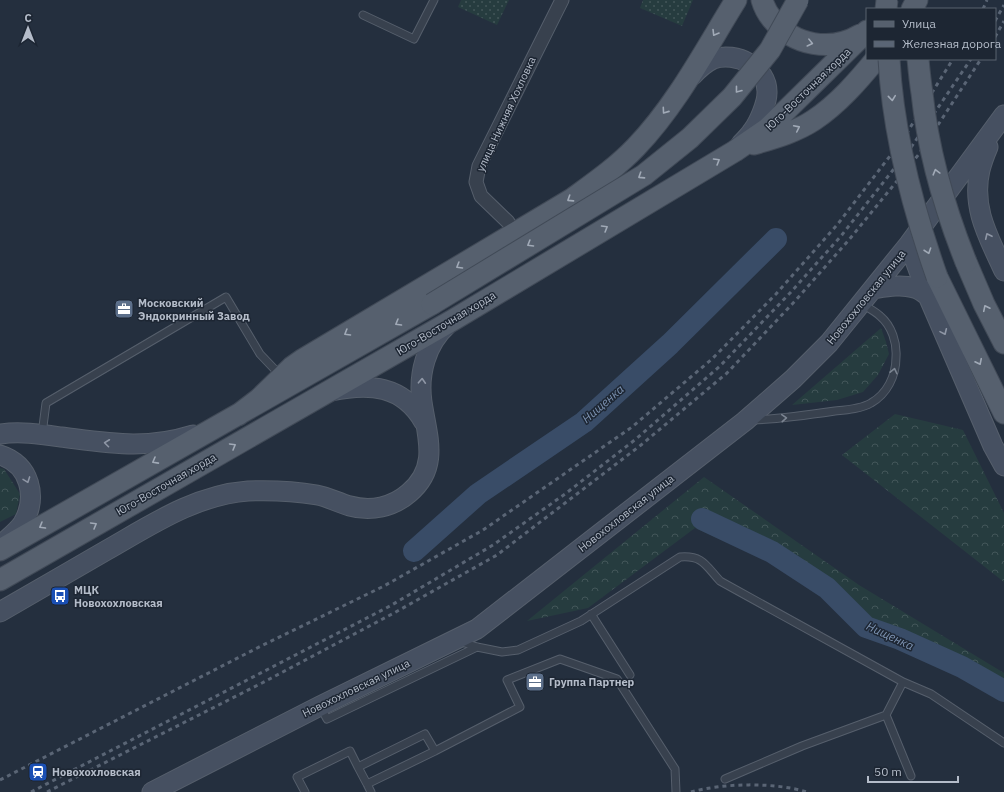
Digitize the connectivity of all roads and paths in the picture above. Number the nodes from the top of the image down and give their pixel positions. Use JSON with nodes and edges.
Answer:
{"nodes":[{"id":1,"x":434,"y":0,"type":"edge"},
{"id":2,"x":562,"y":0,"type":"edge"},
{"id":3,"x":736,"y":0,"type":"edge"},
{"id":4,"x":762,"y":0,"type":"edge"},
{"id":5,"x":798,"y":0,"type":"edge"},
{"id":6,"x":363,"y":15,"type":"dead end"},
{"id":7,"x":866,"y":32,"type":"edge"},
{"id":8,"x":866,"y":32,"type":"edge"},
{"id":9,"x":875,"y":60,"type":"edge"},
{"id":10,"x":889,"y":60,"type":"edge"},
{"id":11,"x":918,"y":60,"type":"edge"},
{"id":12,"x":688,"y":79,"type":"junction"},
{"id":13,"x":1004,"y":115,"type":"edge"},
{"id":14,"x":994,"y":130,"type":"junction"},
{"id":15,"x":734,"y":151,"type":"junction"},
{"id":16,"x":508,"y":222,"type":"dead end"},
{"id":17,"x":909,"y":244,"type":"junction"},
{"id":18,"x":1004,"y":271,"type":"edge"},
{"id":19,"x":867,"y":296,"type":"junction"},
{"id":20,"x":928,"y":296,"type":"junction"},
{"id":21,"x":453,"y":320,"type":"junction"},
{"id":22,"x":1004,"y":343,"type":"edge"},
{"id":23,"x":282,"y":377,"type":"junction"},
{"id":24,"x":328,"y":392,"type":"junction"},
{"id":25,"x":1004,"y":413,"type":"edge"},
{"id":26,"x":238,"y":415,"type":"junction"},
{"id":27,"x":745,"y":420,"type":"junction"},
{"id":28,"x":214,"y":429,"type":"junction"},
{"id":29,"x":428,"y":433,"type":"junction"},
{"id":30,"x":0,"y":434,"type":"edge"},
{"id":31,"x":42,"y":434,"type":"junction"},
{"id":32,"x":0,"y":455,"type":"edge"},
{"id":33,"x":1004,"y":466,"type":"edge"},
{"id":34,"x":0,"y":546,"type":"edge"},
{"id":35,"x":0,"y":550,"type":"edge"},
{"id":36,"x":0,"y":580,"type":"edge"},
{"id":37,"x":0,"y":612,"type":"edge"},
{"id":38,"x":591,"y":614,"type":"junction"},
{"id":39,"x":455,"y":639,"type":"junction"},
{"id":40,"x":477,"y":647,"type":"junction"},
{"id":41,"x":630,"y":675,"type":"dead end"},
{"id":42,"x":903,"y":682,"type":"junction"},
{"id":43,"x":320,"y":706,"type":"junction"},
{"id":44,"x":886,"y":715,"type":"junction"},
{"id":45,"x":1004,"y":743,"type":"edge"},
{"id":46,"x":435,"y":751,"type":"junction"},
{"id":47,"x":358,"y":767,"type":"junction"},
{"id":48,"x":911,"y":776,"type":"dead end"},
{"id":49,"x":725,"y":779,"type":"dead end"},
{"id":50,"x":367,"y":784,"type":"junction"},
{"id":51,"x":152,"y":792,"type":"edge"},
{"id":52,"x":305,"y":792,"type":"edge"},
{"id":53,"x":371,"y":792,"type":"edge"},
{"id":54,"x":676,"y":792,"type":"edge"}],
"edges":[{"from":1,"to":6,"type":"lane"},
{"from":2,"to":16,"type":"street","name":"улица Нижняя Хохловка"},
{"from":3,"to":12,"type":"main road","one_way":true},
{"from":4,"to":7,"type":"main road","one_way":true},
{"from":5,"to":26,"type":"main road","one_way":true,"bridge":true},
{"from":8,"to":15,"type":"main road","name":"Юго-Восточная хорда"},
{"from":15,"to":9,"type":"main road","one_way":true},
{"from":10,"to":25,"type":"main road","one_way":true,"bridge":true},
{"from":22,"to":11,"type":"main road","one_way":true,"bridge":true},
{"from":12,"to":15,"type":"street"},
{"from":12,"to":23,"type":"main road","one_way":true},
{"from":13,"to":14,"type":"street","name":"Новохохловская улица"},
{"from":14,"to":17,"type":"street","name":"Новохохловская улица"},
{"from":18,"to":14,"type":"street","one_way":true},
{"from":21,"to":15,"type":"main road","name":"Юго-Восточная хорда","one_way":true},
{"from":17,"to":19,"type":"street","name":"Новохохловская улица"},
{"from":17,"to":20,"type":"street"},
{"from":19,"to":20,"type":"street"},
{"from":19,"to":27,"type":"street","name":"Новохохловская улица"},
{"from":27,"to":19,"type":"lane","one_way":true},
{"from":20,"to":33,"type":"street","one_way":true},
{"from":21,"to":24,"type":"main road","name":"Юго-Восточная хорда"},
{"from":29,"to":21,"type":"street","one_way":true},
{"from":23,"to":26,"type":"main road"},
{"from":23,"to":31,"type":"lane"},
{"from":24,"to":29,"type":"street"},
{"from":36,"to":24,"type":"main road","name":"Юго-Восточная хорда","one_way":true},
{"from":26,"to":28,"type":"main road"},
{"from":27,"to":39,"type":"street","name":"Новохохловская улица"},
{"from":28,"to":31,"type":"street","one_way":true},
{"from":28,"to":35,"type":"main road","one_way":true},
{"from":29,"to":37,"type":"street"},
{"from":30,"to":31,"type":"street"},
{"from":32,"to":34,"type":"street","one_way":true},
{"from":38,"to":40,"type":"lane"},
{"from":38,"to":41,"type":"lane"},
{"from":38,"to":42,"type":"lane"},
{"from":39,"to":40,"type":"lane"},
{"from":39,"to":43,"type":"street","name":"Новохохловская улица"},
{"from":40,"to":43,"type":"lane"},
{"from":42,"to":44,"type":"lane"},
{"from":42,"to":45,"type":"lane"},
{"from":43,"to":51,"type":"street","name":"Новохохловская улица"},
{"from":44,"to":48,"type":"lane"},
{"from":44,"to":49,"type":"lane"},
{"from":46,"to":47,"type":"lane"},
{"from":46,"to":50,"type":"lane"},
{"from":46,"to":54,"type":"lane"},
{"from":47,"to":50,"type":"lane"},
{"from":47,"to":52,"type":"lane"},
{"from":50,"to":53,"type":"lane"}]}
